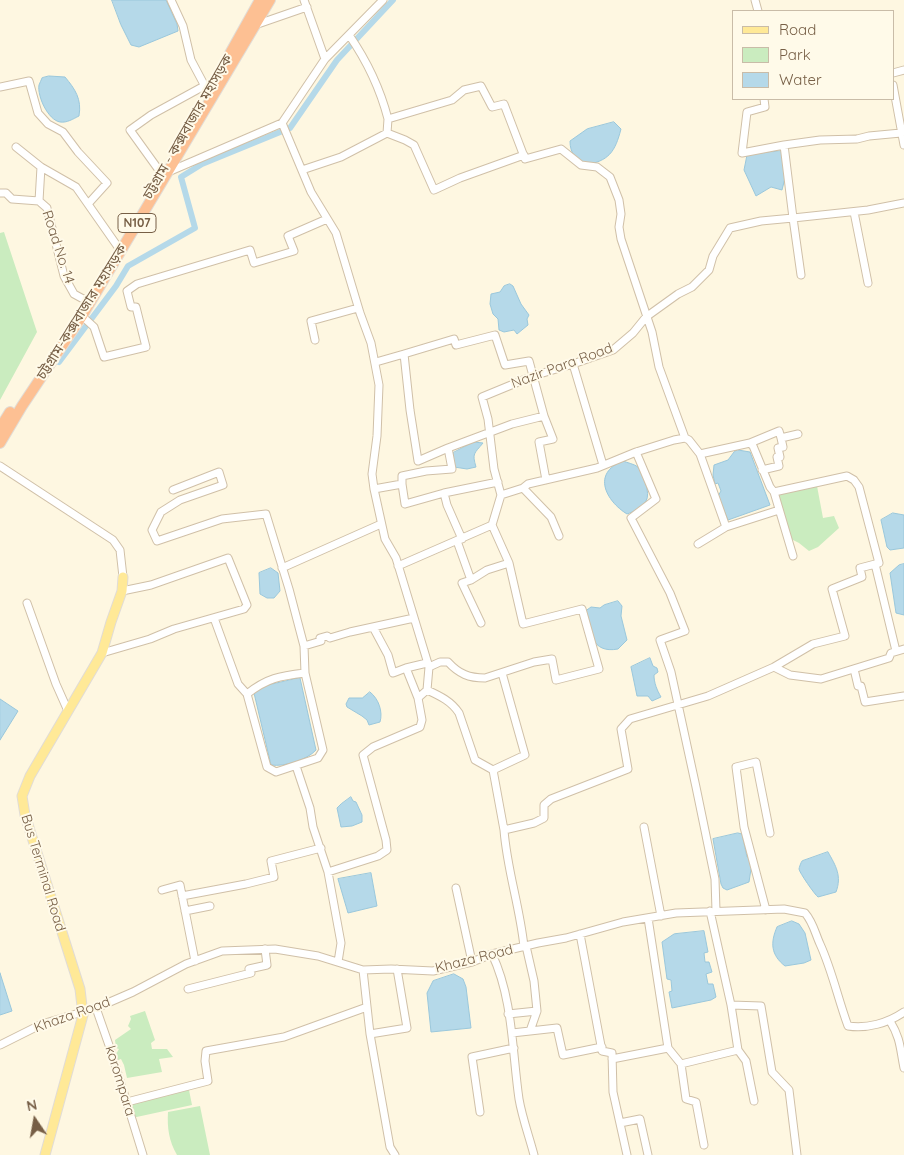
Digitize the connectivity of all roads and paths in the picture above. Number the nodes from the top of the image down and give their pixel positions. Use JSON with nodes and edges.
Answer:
{"nodes":[{"id":1,"x":171,"y":0,"type":"edge"},
{"id":2,"x":259,"y":0,"type":"edge"},
{"id":3,"x":270,"y":0,"type":"edge"},
{"id":4,"x":382,"y":0,"type":"edge"},
{"id":5,"x":306,"y":4,"type":"edge"},
{"id":6,"x":255,"y":26,"type":"junction"},
{"id":7,"x":349,"y":34,"type":"junction"},
{"id":8,"x":325,"y":59,"type":"junction"},
{"id":9,"x":0,"y":86,"type":"edge"},
{"id":10,"x":206,"y":89,"type":"junction"},
{"id":11,"x":894,"y":91,"type":"edge"},
{"id":12,"x":764,"y":100,"type":"edge"},
{"id":13,"x":388,"y":119,"type":"junction"},
{"id":14,"x":282,"y":123,"type":"junction"},
{"id":15,"x":387,"y":133,"type":"junction"},
{"id":16,"x":901,"y":133,"type":"junction"},
{"id":17,"x":784,"y":145,"type":"junction"},
{"id":18,"x":904,"y":145,"type":"edge"},
{"id":19,"x":16,"y":147,"type":"dead end"},
{"id":20,"x":524,"y":155,"type":"junction"},
{"id":21,"x":41,"y":167,"type":"junction"},
{"id":22,"x":302,"y":170,"type":"junction"},
{"id":23,"x":164,"y":173,"type":"junction"},
{"id":24,"x":0,"y":193,"type":"edge"},
{"id":25,"x":39,"y":201,"type":"junction"},
{"id":26,"x":904,"y":203,"type":"edge"},
{"id":27,"x":88,"y":204,"type":"junction"},
{"id":28,"x":854,"y":212,"type":"junction"},
{"id":29,"x":793,"y":218,"type":"junction"},
{"id":30,"x":328,"y":219,"type":"junction"},
{"id":31,"x":118,"y":247,"type":"junction"},
{"id":32,"x":801,"y":275,"type":"dead end"},
{"id":33,"x":868,"y":283,"type":"dead end"},
{"id":34,"x":85,"y":300,"type":"junction"},
{"id":35,"x":358,"y":308,"type":"junction"},
{"id":36,"x":82,"y":316,"type":"junction"},
{"id":37,"x":646,"y":317,"type":"junction"},
{"id":38,"x":315,"y":340,"type":"dead end"},
{"id":39,"x":404,"y":354,"type":"junction"},
{"id":40,"x":376,"y":362,"type":"junction"},
{"id":41,"x":573,"y":364,"type":"junction"},
{"id":42,"x":533,"y":376,"type":"junction"},
{"id":43,"x":544,"y":416,"type":"junction"},
{"id":44,"x":0,"y":428,"type":"edge"},
{"id":45,"x":489,"y":432,"type":"junction"},
{"id":46,"x":798,"y":434,"type":"dead end"},
{"id":47,"x":685,"y":438,"type":"junction"},
{"id":48,"x":781,"y":438,"type":"junction"},
{"id":49,"x":0,"y":443,"type":"edge"},
{"id":50,"x":750,"y":443,"type":"junction"},
{"id":51,"x":448,"y":448,"type":"junction"},
{"id":52,"x":636,"y":452,"type":"junction"},
{"id":53,"x":700,"y":454,"type":"junction"},
{"id":54,"x":603,"y":465,"type":"junction"},
{"id":55,"x":0,"y":466,"type":"edge"},
{"id":56,"x":762,"y":470,"type":"junction"},
{"id":57,"x":546,"y":480,"type":"junction"},
{"id":58,"x":498,"y":482,"type":"junction"},
{"id":59,"x":402,"y":484,"type":"junction"},
{"id":60,"x":523,"y":488,"type":"junction"},
{"id":61,"x":374,"y":489,"type":"junction"},
{"id":62,"x":174,"y":490,"type":"dead end"},
{"id":63,"x":774,"y":492,"type":"junction"},
{"id":64,"x":444,"y":493,"type":"junction"},
{"id":65,"x":501,"y":495,"type":"junction"},
{"id":66,"x":779,"y":510,"type":"junction"},
{"id":67,"x":381,"y":524,"type":"junction"},
{"id":68,"x":492,"y":525,"type":"junction"},
{"id":69,"x":726,"y":527,"type":"junction"},
{"id":70,"x":559,"y":536,"type":"dead end"},
{"id":71,"x":460,"y":540,"type":"junction"},
{"id":72,"x":698,"y":544,"type":"dead end"},
{"id":73,"x":793,"y":556,"type":"dead end"},
{"id":74,"x":508,"y":563,"type":"junction"},
{"id":75,"x":875,"y":564,"type":"junction"},
{"id":76,"x":398,"y":566,"type":"junction"},
{"id":77,"x":282,"y":568,"type":"junction"},
{"id":78,"x":123,"y":577,"type":"joint"},
{"id":79,"x":471,"y":580,"type":"junction"},
{"id":80,"x":122,"y":591,"type":"junction"},
{"id":81,"x":27,"y":603,"type":"dead end"},
{"id":82,"x":214,"y":618,"type":"junction"},
{"id":83,"x":414,"y":618,"type":"junction"},
{"id":84,"x":481,"y":624,"type":"dead end"},
{"id":85,"x":373,"y":627,"type":"junction"},
{"id":86,"x":304,"y":646,"type":"junction"},
{"id":87,"x":904,"y":649,"type":"edge"},
{"id":88,"x":896,"y":651,"type":"junction"},
{"id":89,"x":102,"y":653,"type":"junction"},
{"id":90,"x":428,"y":665,"type":"junction"},
{"id":91,"x":774,"y":667,"type":"junction"},
{"id":92,"x":406,"y":668,"type":"junction"},
{"id":93,"x":854,"y":669,"type":"junction"},
{"id":94,"x":305,"y":673,"type":"junction"},
{"id":95,"x":502,"y":673,"type":"junction"},
{"id":96,"x":427,"y":690,"type":"junction"},
{"id":97,"x":247,"y":694,"type":"junction"},
{"id":98,"x":904,"y":696,"type":"edge"},
{"id":99,"x":418,"y":698,"type":"junction"},
{"id":100,"x":678,"y":706,"type":"junction"},
{"id":101,"x":68,"y":711,"type":"junction"},
{"id":102,"x":296,"y":766,"type":"junction"},
{"id":103,"x":493,"y":770,"type":"junction"},
{"id":104,"x":644,"y":827,"type":"dead end"},
{"id":105,"x":504,"y":830,"type":"junction"},
{"id":106,"x":770,"y":833,"type":"dead end"},
{"id":107,"x":321,"y":848,"type":"junction"},
{"id":108,"x":328,"y":872,"type":"junction"},
{"id":109,"x":456,"y":888,"type":"dead end"},
{"id":110,"x":162,"y":890,"type":"dead end"},
{"id":111,"x":182,"y":896,"type":"junction"},
{"id":112,"x":210,"y":906,"type":"dead end"},
{"id":113,"x":766,"y":910,"type":"junction"},
{"id":114,"x":185,"y":911,"type":"junction"},
{"id":115,"x":713,"y":911,"type":"junction"},
{"id":116,"x":661,"y":916,"type":"junction"},
{"id":117,"x":648,"y":918,"type":"junction"},
{"id":118,"x":580,"y":934,"type":"junction"},
{"id":119,"x":525,"y":947,"type":"junction"},
{"id":120,"x":265,"y":949,"type":"junction"},
{"id":121,"x":492,"y":954,"type":"junction"},
{"id":122,"x":195,"y":961,"type":"junction"},
{"id":123,"x":338,"y":962,"type":"junction"},
{"id":124,"x":472,"y":962,"type":"junction"},
{"id":125,"x":397,"y":969,"type":"junction"},
{"id":126,"x":363,"y":970,"type":"junction"},
{"id":127,"x":188,"y":989,"type":"dead end"},
{"id":128,"x":730,"y":1005,"type":"junction"},
{"id":129,"x":367,"y":1007,"type":"junction"},
{"id":130,"x":96,"y":1008,"type":"junction"},
{"id":131,"x":84,"y":1011,"type":"junction"},
{"id":132,"x":537,"y":1011,"type":"junction"},
{"id":133,"x":904,"y":1012,"type":"edge"},
{"id":134,"x":508,"y":1014,"type":"junction"},
{"id":135,"x":890,"y":1021,"type":"junction"},
{"id":136,"x":530,"y":1031,"type":"junction"},
{"id":137,"x":512,"y":1033,"type":"junction"},
{"id":138,"x":370,"y":1034,"type":"junction"},
{"id":139,"x":0,"y":1045,"type":"edge"},
{"id":140,"x":602,"y":1047,"type":"junction"},
{"id":141,"x":514,"y":1048,"type":"junction"},
{"id":142,"x":668,"y":1048,"type":"junction"},
{"id":143,"x":738,"y":1050,"type":"junction"},
{"id":144,"x":612,"y":1059,"type":"junction"},
{"id":145,"x":681,"y":1064,"type":"junction"},
{"id":146,"x":904,"y":1068,"type":"edge"},
{"id":147,"x":754,"y":1101,"type":"dead end"},
{"id":148,"x":127,"y":1102,"type":"junction"},
{"id":149,"x":480,"y":1112,"type":"dead end"},
{"id":150,"x":620,"y":1122,"type":"junction"},
{"id":151,"x":704,"y":1145,"type":"dead end"},
{"id":152,"x":45,"y":1155,"type":"edge"},
{"id":153,"x":143,"y":1155,"type":"edge"},
{"id":154,"x":395,"y":1155,"type":"edge"},
{"id":155,"x":534,"y":1155,"type":"edge"},
{"id":156,"x":627,"y":1155,"type":"edge"},
{"id":157,"x":648,"y":1155,"type":"edge"},
{"id":158,"x":797,"y":1155,"type":"edge"}],
"edges":[{"from":1,"to":10,"type":"street"},
{"from":2,"to":10,"type":"highway","name":"চট্টগ্রাম - কক্সবাজার মহাসড়ক","number":"N107"},
{"from":3,"to":6,"type":"highway","name":"চট্টগ্রাম-কক্সবাজার মহাসড়ক","number":"N107"},
{"from":4,"to":7,"type":"street"},
{"from":5,"to":6,"type":"street"},
{"from":5,"to":8,"type":"street"},
{"from":6,"to":23,"type":"highway","name":"চট্টগ্রাম-কক্সবাজার মহাসড়ক","number":"N107"},
{"from":7,"to":8,"type":"street"},
{"from":7,"to":13,"type":"street"},
{"from":8,"to":14,"type":"street"},
{"from":9,"to":27,"type":"street"},
{"from":10,"to":23,"type":"highway","name":"চট্টগ্রাম - কক্সবাজার মহাসড়ক","number":"N107"},
{"from":10,"to":23,"type":"street"},
{"from":11,"to":16,"type":"street"},
{"from":12,"to":17,"type":"street"},
{"from":13,"to":15,"type":"street"},
{"from":13,"to":20,"type":"street"},
{"from":14,"to":22,"type":"street"},
{"from":14,"to":23,"type":"street"},
{"from":15,"to":20,"type":"street"},
{"from":15,"to":22,"type":"street"},
{"from":16,"to":17,"type":"street"},
{"from":16,"to":18,"type":"street"},
{"from":17,"to":29,"type":"street"},
{"from":19,"to":21,"type":"street"},
{"from":20,"to":37,"type":"street"},
{"from":21,"to":25,"type":"street"},
{"from":21,"to":27,"type":"street"},
{"from":22,"to":30,"type":"street"},
{"from":23,"to":31,"type":"highway","name":"চট্টগ্রাম - কক্সবাজার মহাসড়ক","number":"N107"},
{"from":23,"to":36,"type":"highway","name":"চট্টগ্রাম-কক্সবাজার মহাসড়ক","number":"N107"},
{"from":24,"to":25,"type":"street","name":"Road No. 14"},
{"from":25,"to":34,"type":"street","name":"Road No. 14"},
{"from":26,"to":28,"type":"street"},
{"from":27,"to":31,"type":"street"},
{"from":28,"to":29,"type":"street"},
{"from":28,"to":33,"type":"street"},
{"from":29,"to":32,"type":"street"},
{"from":29,"to":37,"type":"street","name":"Nazir Para Road"},
{"from":30,"to":35,"type":"street"},
{"from":30,"to":36,"type":"street"},
{"from":31,"to":34,"type":"highway","name":"চট্টগ্রাম - কক্সবাজার মহাসড়ক","number":"N107"},
{"from":34,"to":44,"type":"highway","name":"চট্টগ্রাম - কক্সবাজার মহাসড়ক","number":"N107"},
{"from":35,"to":38,"type":"street"},
{"from":35,"to":40,"type":"street"},
{"from":36,"to":49,"type":"highway","name":"চট্টগ্রাম-কক্সবাজার মহাসড়ক","number":"N107"},
{"from":37,"to":41,"type":"street","name":"Nazir Para Road"},
{"from":37,"to":47,"type":"street"},
{"from":39,"to":40,"type":"street"},
{"from":39,"to":42,"type":"street"},
{"from":39,"to":51,"type":"street"},
{"from":40,"to":61,"type":"street"},
{"from":41,"to":42,"type":"street","name":"Nazir Para Road"},
{"from":41,"to":54,"type":"street"},
{"from":42,"to":43,"type":"street"},
{"from":42,"to":45,"type":"street","name":"Nazir Para Road"},
{"from":43,"to":45,"type":"street"},
{"from":43,"to":57,"type":"street"},
{"from":45,"to":51,"type":"street"},
{"from":45,"to":58,"type":"street","name":"Nazir Para Road"},
{"from":46,"to":48,"type":"street"},
{"from":47,"to":52,"type":"street"},
{"from":47,"to":53,"type":"street"},
{"from":48,"to":50,"type":"street"},
{"from":48,"to":56,"type":"street"},
{"from":50,"to":53,"type":"street"},
{"from":50,"to":56,"type":"street"},
{"from":51,"to":59,"type":"street"},
{"from":52,"to":54,"type":"street"},
{"from":52,"to":100,"type":"street"},
{"from":53,"to":69,"type":"street"},
{"from":54,"to":57,"type":"street"},
{"from":55,"to":78,"type":"street"},
{"from":56,"to":63,"type":"street"},
{"from":57,"to":60,"type":"street"},
{"from":58,"to":64,"type":"street"},
{"from":58,"to":65,"type":"street","name":"Nazir Para Road"},
{"from":59,"to":61,"type":"street"},
{"from":59,"to":64,"type":"street"},
{"from":60,"to":65,"type":"street"},
{"from":60,"to":70,"type":"street"},
{"from":61,"to":67,"type":"street"},
{"from":62,"to":77,"type":"street"},
{"from":63,"to":66,"type":"street"},
{"from":63,"to":75,"type":"street"},
{"from":64,"to":71,"type":"street"},
{"from":65,"to":68,"type":"street","name":"Nazir Para Road"},
{"from":66,"to":69,"type":"street"},
{"from":66,"to":73,"type":"street"},
{"from":67,"to":76,"type":"street"},
{"from":67,"to":77,"type":"street"},
{"from":68,"to":71,"type":"street"},
{"from":68,"to":74,"type":"street"},
{"from":69,"to":72,"type":"street"},
{"from":71,"to":76,"type":"street"},
{"from":71,"to":79,"type":"street"},
{"from":74,"to":79,"type":"street"},
{"from":74,"to":95,"type":"street"},
{"from":75,"to":88,"type":"street"},
{"from":75,"to":91,"type":"street"},
{"from":76,"to":83,"type":"street"},
{"from":77,"to":86,"type":"street"},
{"from":78,"to":80,"type":"main road","name":"Bus Terminal Road"},
{"from":79,"to":84,"type":"street"},
{"from":80,"to":82,"type":"street"},
{"from":80,"to":89,"type":"main road","name":"Bus Terminal Road"},
{"from":81,"to":101,"type":"street"},
{"from":82,"to":89,"type":"street"},
{"from":82,"to":97,"type":"street"},
{"from":83,"to":85,"type":"street"},
{"from":83,"to":90,"type":"street"},
{"from":85,"to":86,"type":"street"},
{"from":85,"to":92,"type":"street"},
{"from":86,"to":94,"type":"street"},
{"from":87,"to":88,"type":"street"},
{"from":88,"to":93,"type":"street"},
{"from":89,"to":101,"type":"main road","name":"Bus Terminal Road"},
{"from":90,"to":92,"type":"street"},
{"from":90,"to":95,"type":"street"},
{"from":90,"to":96,"type":"street"},
{"from":91,"to":93,"type":"street"},
{"from":91,"to":100,"type":"street"},
{"from":92,"to":99,"type":"street"},
{"from":93,"to":98,"type":"street"},
{"from":94,"to":97,"type":"street"},
{"from":94,"to":102,"type":"street"},
{"from":95,"to":103,"type":"street"},
{"from":96,"to":99,"type":"street"},
{"from":96,"to":103,"type":"street"},
{"from":97,"to":102,"type":"street"},
{"from":99,"to":108,"type":"street"},
{"from":100,"to":105,"type":"street"},
{"from":100,"to":115,"type":"street"},
{"from":101,"to":131,"type":"main road","name":"Bus Terminal Road"},
{"from":102,"to":107,"type":"street"},
{"from":103,"to":105,"type":"street"},
{"from":104,"to":116,"type":"street"},
{"from":105,"to":119,"type":"street"},
{"from":106,"to":113,"type":"street"},
{"from":107,"to":108,"type":"street"},
{"from":107,"to":111,"type":"street"},
{"from":108,"to":123,"type":"street"},
{"from":109,"to":124,"type":"street"},
{"from":110,"to":111,"type":"street"},
{"from":111,"to":114,"type":"street"},
{"from":112,"to":114,"type":"street"},
{"from":113,"to":115,"type":"street","name":"Khaza Road"},
{"from":113,"to":135,"type":"street","name":"Khaza Road"},
{"from":114,"to":122,"type":"street"},
{"from":115,"to":116,"type":"street","name":"Khaza Road"},
{"from":115,"to":128,"type":"street"},
{"from":116,"to":117,"type":"street","name":"Khaza Road"},
{"from":117,"to":118,"type":"street","name":"Khaza Road"},
{"from":117,"to":142,"type":"street"},
{"from":118,"to":119,"type":"street","name":"Khaza Road"},
{"from":118,"to":140,"type":"street"},
{"from":119,"to":121,"type":"street","name":"Khaza Road"},
{"from":119,"to":132,"type":"street"},
{"from":120,"to":122,"type":"street","name":"Khaza Road"},
{"from":120,"to":123,"type":"street","name":"Khaza Road"},
{"from":120,"to":127,"type":"street"},
{"from":121,"to":124,"type":"street","name":"Khaza Road"},
{"from":121,"to":134,"type":"street"},
{"from":122,"to":130,"type":"street","name":"Khaza Road"},
{"from":123,"to":126,"type":"street","name":"Khaza Road"},
{"from":124,"to":125,"type":"street","name":"Khaza Road"},
{"from":125,"to":126,"type":"street","name":"Khaza Road"},
{"from":125,"to":138,"type":"street"},
{"from":126,"to":129,"type":"street"},
{"from":128,"to":143,"type":"street"},
{"from":128,"to":158,"type":"street"},
{"from":129,"to":138,"type":"street"},
{"from":129,"to":148,"type":"street"},
{"from":130,"to":131,"type":"street","name":"Khaza Road"},
{"from":130,"to":148,"type":"street","name":"korompara"},
{"from":131,"to":139,"type":"street","name":"Khaza Road"},
{"from":131,"to":152,"type":"main road","name":"Bus Terminal Road"},
{"from":132,"to":134,"type":"street"},
{"from":132,"to":136,"type":"street"},
{"from":133,"to":135,"type":"street"},
{"from":134,"to":137,"type":"street"},
{"from":135,"to":146,"type":"street"},
{"from":136,"to":137,"type":"street"},
{"from":136,"to":140,"type":"street"},
{"from":137,"to":141,"type":"street"},
{"from":138,"to":154,"type":"street"},
{"from":140,"to":144,"type":"street"},
{"from":141,"to":149,"type":"street"},
{"from":141,"to":155,"type":"street"},
{"from":142,"to":144,"type":"street"},
{"from":142,"to":145,"type":"street"},
{"from":143,"to":145,"type":"street"},
{"from":143,"to":147,"type":"street"},
{"from":144,"to":150,"type":"street"},
{"from":145,"to":151,"type":"street"},
{"from":148,"to":153,"type":"street","name":"korompara"},
{"from":150,"to":156,"type":"street"},
{"from":150,"to":157,"type":"street"}]}
